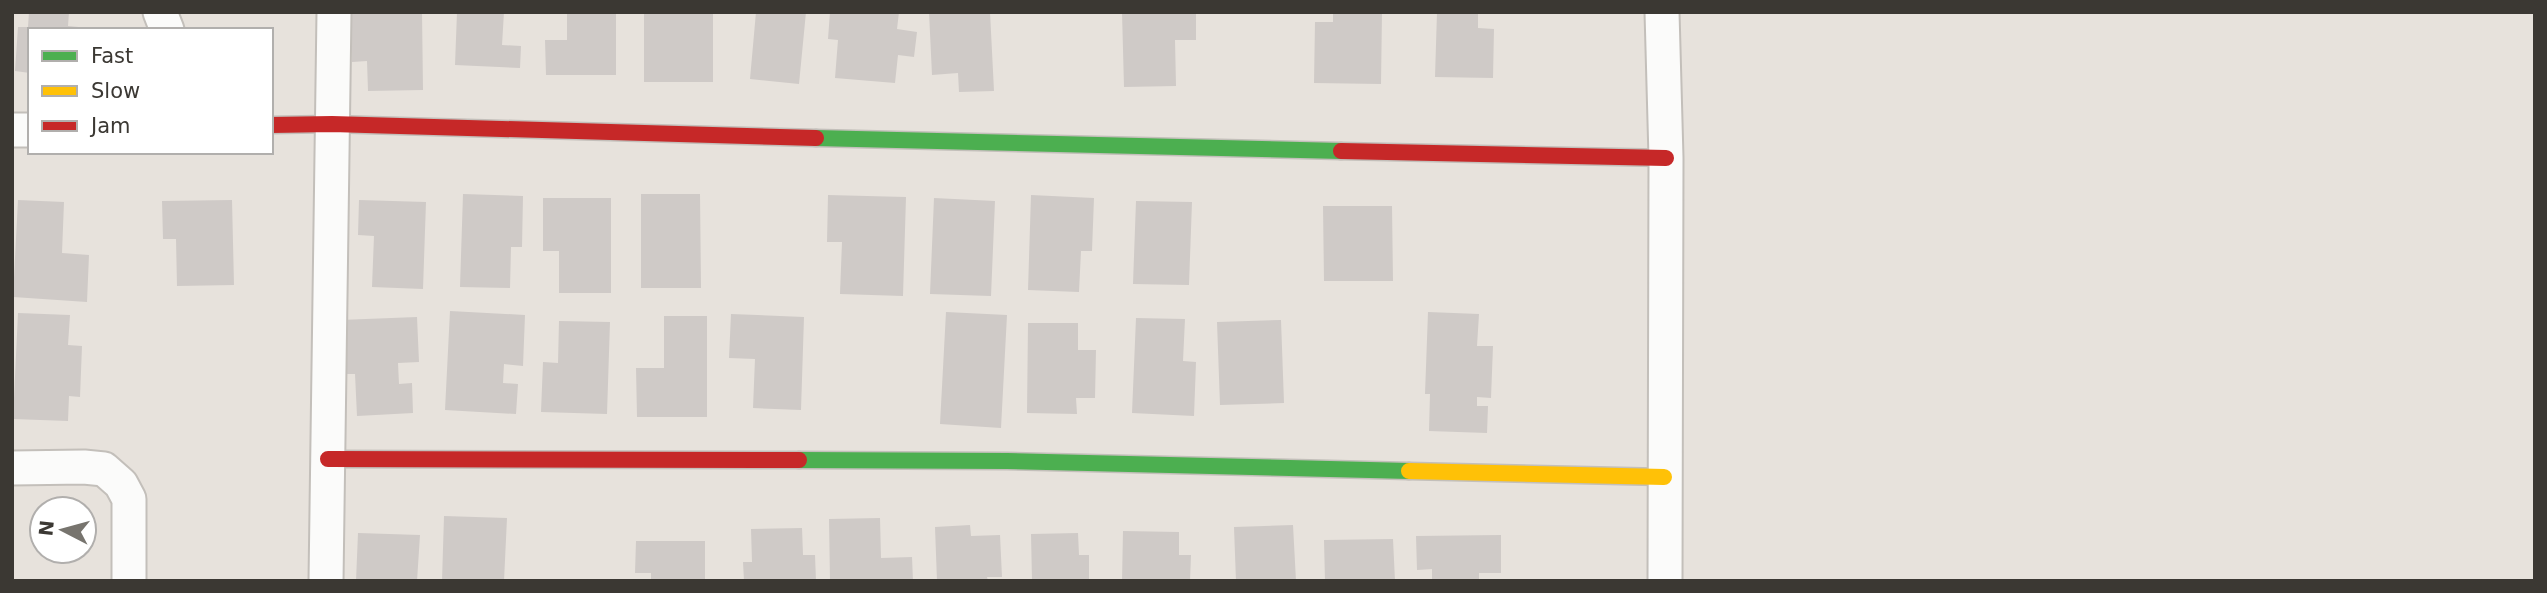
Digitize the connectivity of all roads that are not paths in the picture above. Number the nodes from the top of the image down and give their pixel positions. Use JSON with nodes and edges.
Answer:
{"nodes":[{"id":1,"x":334,"y":12,"type":"edge"},
{"id":2,"x":1662,"y":12,"type":"edge"},
{"id":3,"x":332,"y":124,"type":"junction"},
{"id":4,"x":273,"y":125,"type":"edge"},
{"id":5,"x":1666,"y":158,"type":"junction"},
{"id":6,"x":328,"y":459,"type":"junction"},
{"id":7,"x":12,"y":468,"type":"edge"},
{"id":8,"x":1664,"y":477,"type":"junction"},
{"id":9,"x":129,"y":581,"type":"edge"},
{"id":10,"x":326,"y":581,"type":"edge"},
{"id":11,"x":1665,"y":581,"type":"edge"}],
"edges":[{"from":1,"to":3,"type":"street"},
{"from":2,"to":5,"type":"street"},
{"from":3,"to":4,"type":"street"},
{"from":3,"to":5,"type":"street"},
{"from":3,"to":6,"type":"street"},
{"from":5,"to":8,"type":"street"},
{"from":6,"to":8,"type":"street"},
{"from":6,"to":10,"type":"street"},
{"from":7,"to":9,"type":"street"},
{"from":8,"to":11,"type":"street"}]}
